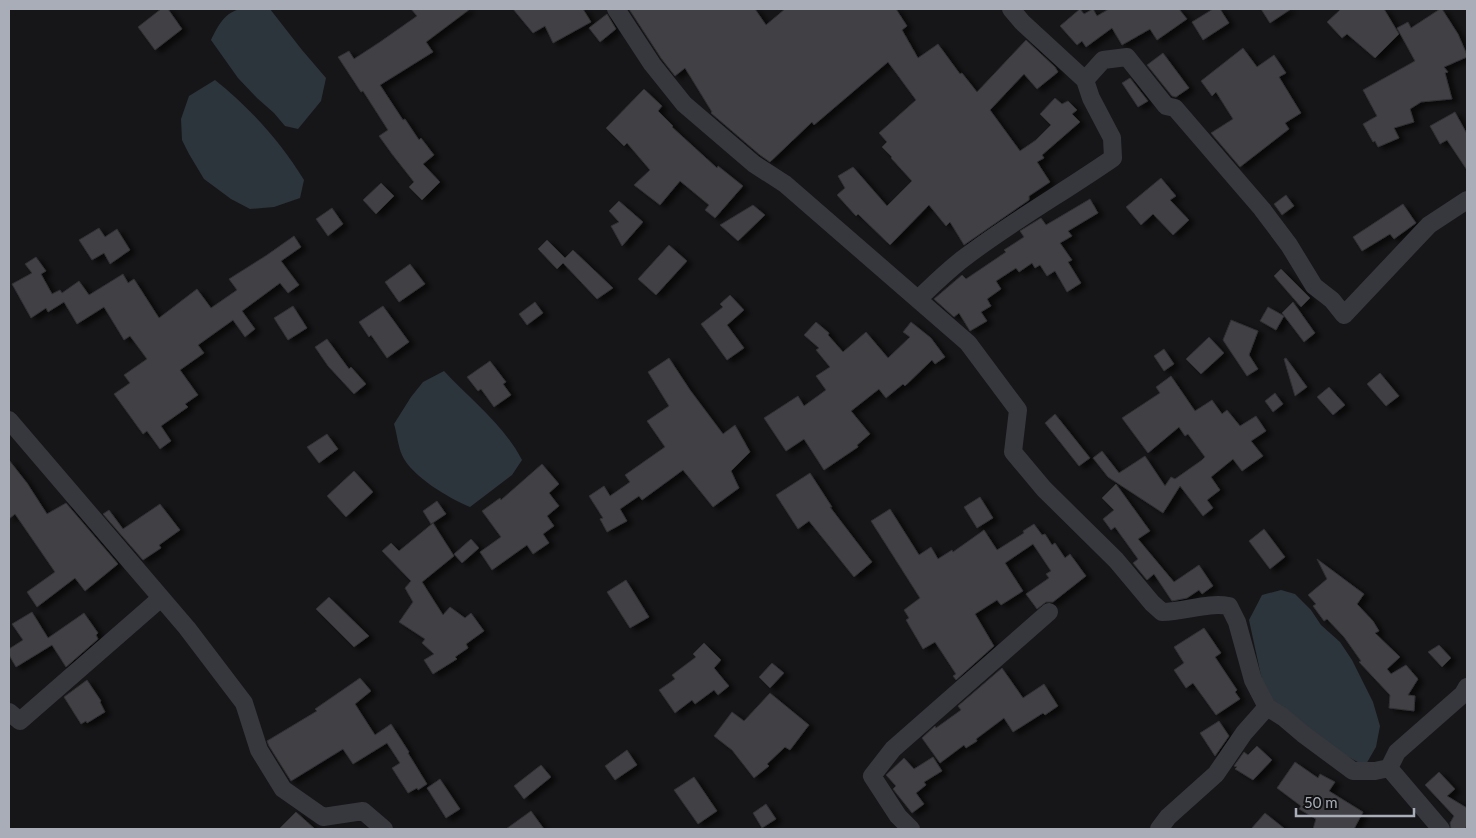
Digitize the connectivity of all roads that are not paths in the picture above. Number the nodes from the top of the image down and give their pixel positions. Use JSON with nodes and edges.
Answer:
{"nodes":[{"id":1,"x":616,"y":9,"type":"edge"},
{"id":2,"x":1011,"y":9,"type":"edge"},
{"id":3,"x":1085,"y":80,"type":"junction"},
{"id":4,"x":1467,"y":200,"type":"edge"},
{"id":5,"x":918,"y":299,"type":"junction"},
{"id":6,"x":9,"y":420,"type":"edge"},
{"id":7,"x":162,"y":598,"type":"junction"},
{"id":8,"x":1049,"y":612,"type":"dead end"},
{"id":9,"x":1467,"y":687,"type":"edge"},
{"id":10,"x":1267,"y":707,"type":"junction"},
{"id":11,"x":9,"y":712,"type":"edge"},
{"id":12,"x":1389,"y":768,"type":"junction"},
{"id":13,"x":384,"y":829,"type":"edge"},
{"id":14,"x":911,"y":829,"type":"edge"},
{"id":15,"x":1159,"y":829,"type":"edge"},
{"id":16,"x":1441,"y":829,"type":"edge"}],
"edges":[{"from":1,"to":5,"type":"street"},
{"from":2,"to":3,"type":"street"},
{"from":3,"to":4,"type":"street"},
{"from":3,"to":5,"type":"street"},
{"from":5,"to":10,"type":"street"},
{"from":6,"to":7,"type":"street"},
{"from":7,"to":11,"type":"street"},
{"from":7,"to":13,"type":"street"},
{"from":8,"to":14,"type":"street"},
{"from":9,"to":12,"type":"street"},
{"from":10,"to":12,"type":"street"},
{"from":10,"to":15,"type":"street"},
{"from":12,"to":16,"type":"street"}]}
